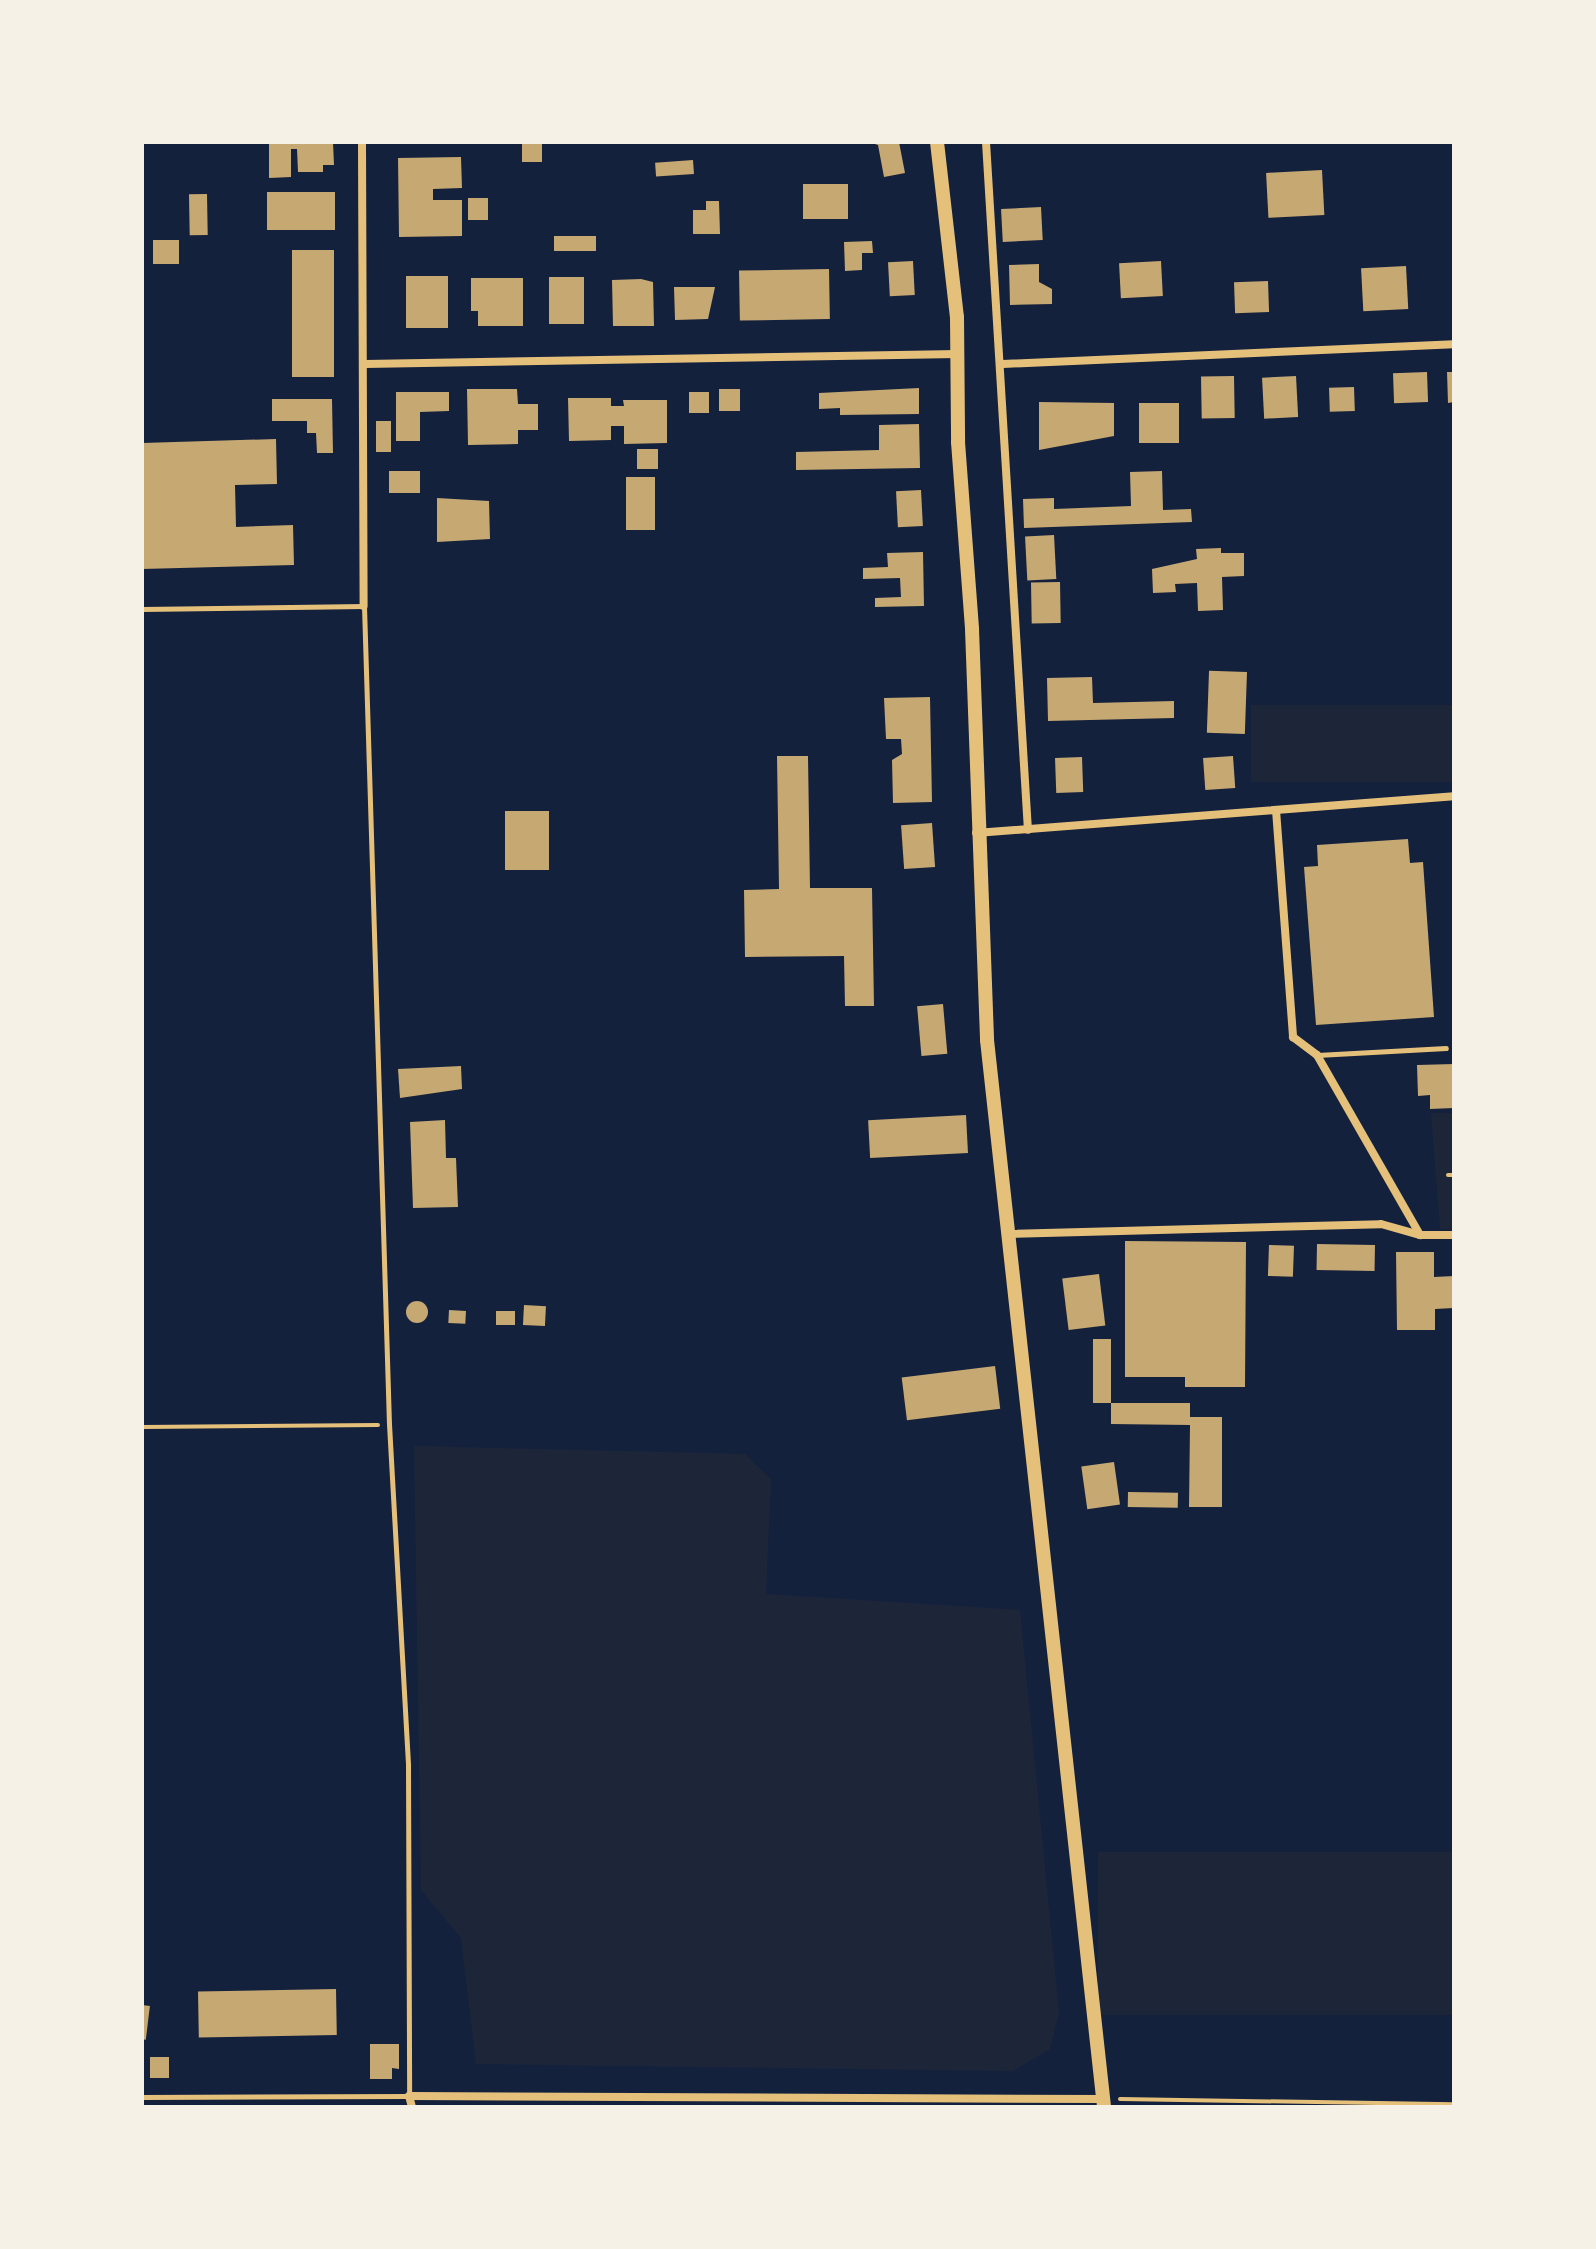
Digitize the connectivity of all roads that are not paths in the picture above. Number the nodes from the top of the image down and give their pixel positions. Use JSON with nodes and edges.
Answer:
{"nodes":[{"id":1,"x":362,"y":142,"type":"edge"},
{"id":2,"x":937,"y":142,"type":"edge"},
{"id":3,"x":986,"y":142,"type":"edge"},
{"id":4,"x":1454,"y":344,"type":"edge"},
{"id":5,"x":958,"y":354,"type":"junction"},
{"id":6,"x":365,"y":364,"type":"junction"},
{"id":7,"x":1003,"y":364,"type":"junction"},
{"id":8,"x":364,"y":606,"type":"junction"},
{"id":9,"x":142,"y":609,"type":"edge"},
{"id":10,"x":1454,"y":796,"type":"edge"},
{"id":11,"x":1276,"y":810,"type":"junction"},
{"id":12,"x":1028,"y":830,"type":"junction"},
{"id":13,"x":976,"y":833,"type":"junction"},
{"id":14,"x":1446,"y":1048,"type":"dead end"},
{"id":15,"x":1317,"y":1055,"type":"junction"},
{"id":16,"x":1006,"y":1234,"type":"junction"},
{"id":17,"x":1420,"y":1235,"type":"junction"},
{"id":18,"x":1454,"y":1235,"type":"edge"},
{"id":19,"x":409,"y":2096,"type":"junction"},
{"id":20,"x":142,"y":2097,"type":"edge"},
{"id":21,"x":1104,"y":2103,"type":"edge"},
{"id":22,"x":412,"y":2107,"type":"edge"}],
"edges":[{"from":1,"to":6,"type":"street"},
{"from":2,"to":5,"type":"main road"},
{"from":3,"to":7,"type":"street"},
{"from":4,"to":7,"type":"street"},
{"from":5,"to":6,"type":"street"},
{"from":5,"to":13,"type":"main road"},
{"from":6,"to":8,"type":"street"},
{"from":7,"to":12,"type":"street"},
{"from":8,"to":9,"type":"lane"},
{"from":8,"to":19,"type":"lane"},
{"from":10,"to":11,"type":"street"},
{"from":11,"to":12,"type":"street"},
{"from":11,"to":15,"type":"street"},
{"from":12,"to":13,"type":"street"},
{"from":13,"to":16,"type":"main road"},
{"from":14,"to":15,"type":"lane"},
{"from":15,"to":17,"type":"street"},
{"from":16,"to":17,"type":"street"},
{"from":16,"to":21,"type":"main road"},
{"from":17,"to":18,"type":"street"},
{"from":19,"to":20,"type":"lane"},
{"from":19,"to":21,"type":"street"},
{"from":19,"to":22,"type":"street"}]}
